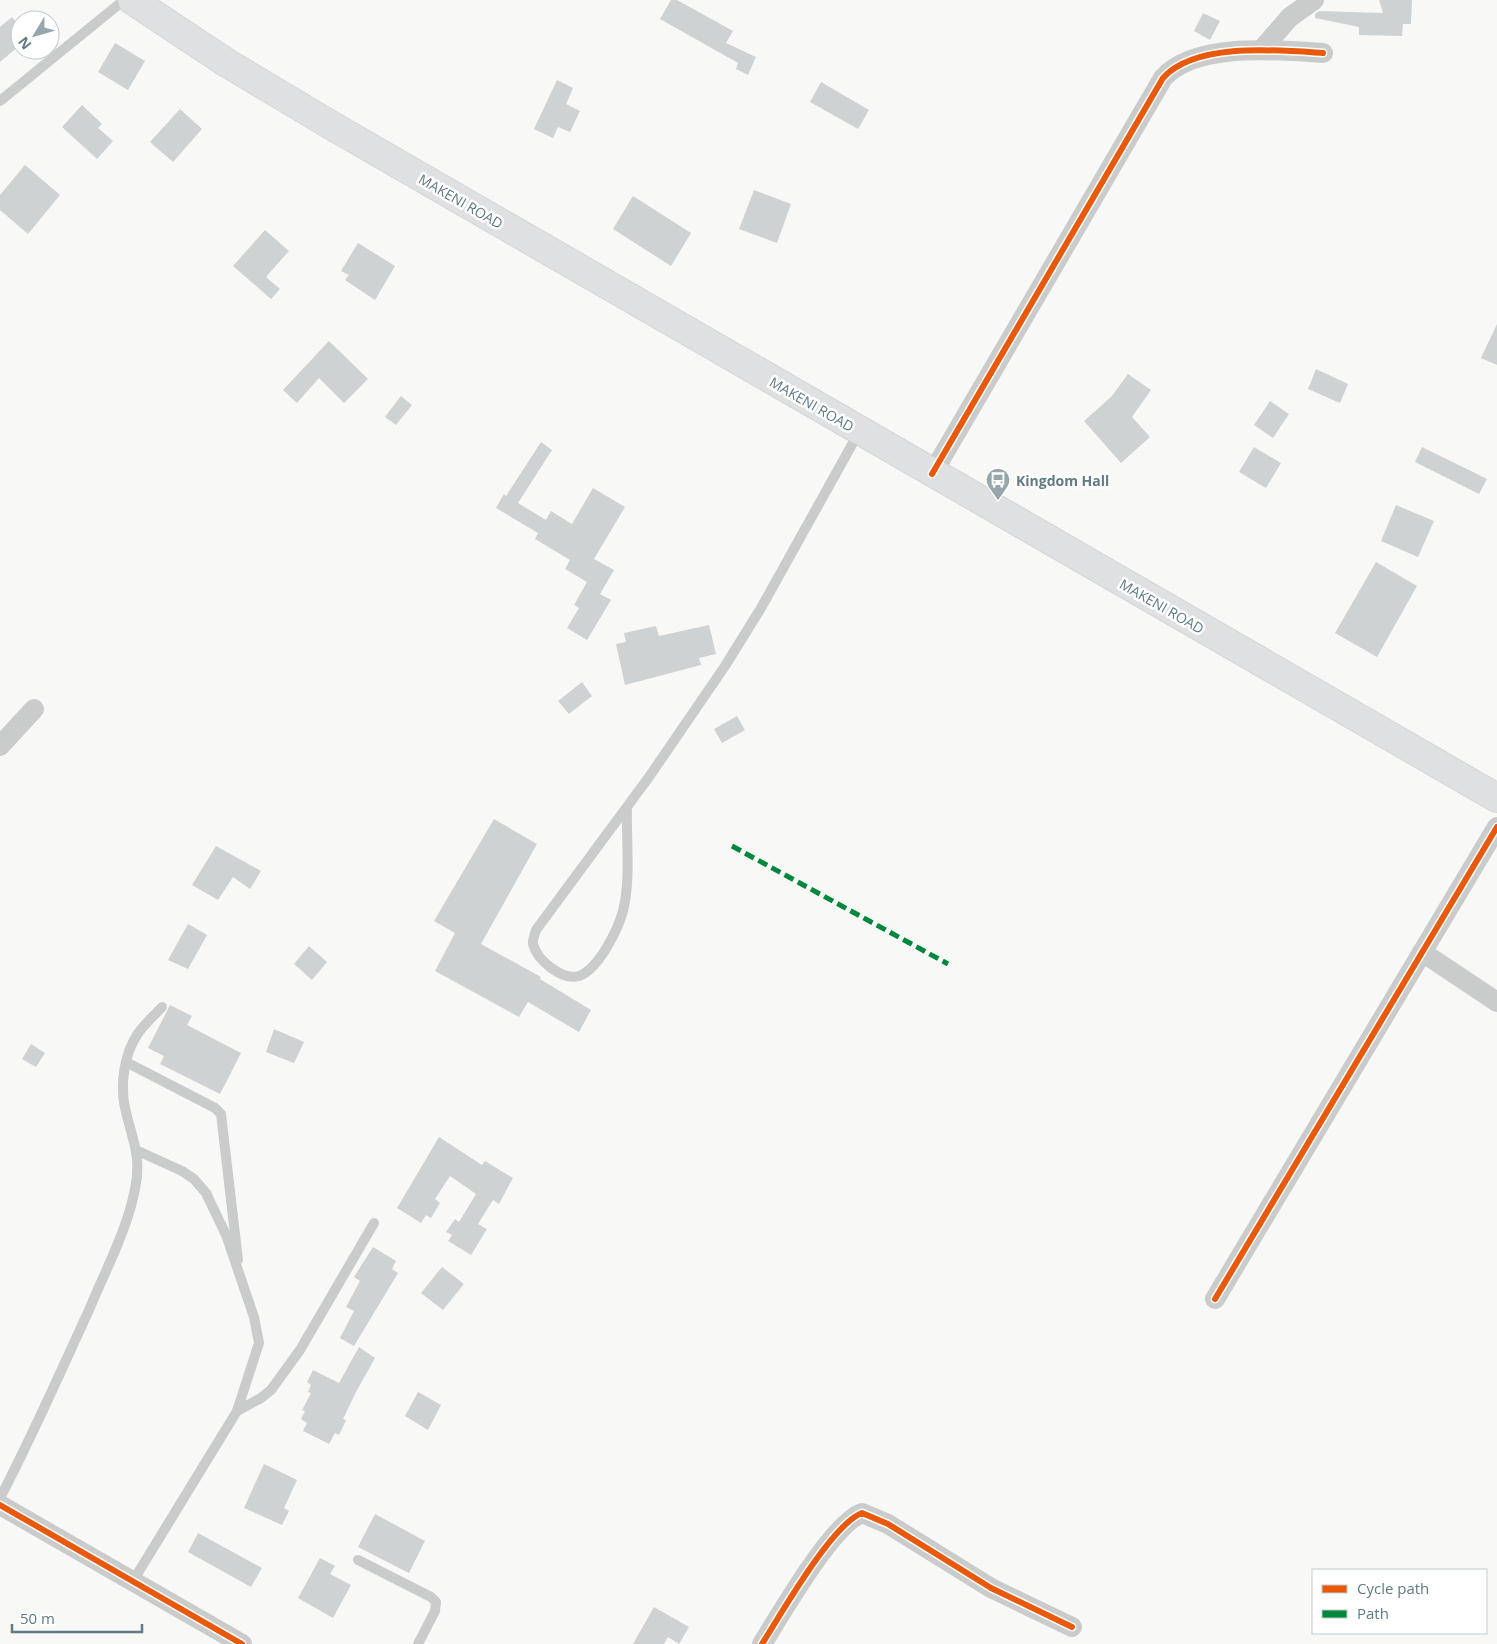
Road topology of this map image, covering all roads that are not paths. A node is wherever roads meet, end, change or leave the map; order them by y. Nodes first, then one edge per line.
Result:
1 (124, 0) edge
2 (132, 0) edge
3 (1314, 0) edge
4 (1263, 48) junction
5 (1323, 53) dead end
6 (0, 101) edge
7 (859, 432) junction
8 (932, 474) junction
9 (34, 709) dead end
10 (0, 746) edge
11 (1497, 798) edge
12 (627, 808) junction
13 (1497, 826) edge
14 (1422, 952) junction
15 (1497, 1002) edge
16 (162, 1007) dead end
17 (126, 1062) junction
18 (138, 1152) junction
19 (374, 1223) dead end
20 (240, 1278) junction
21 (1215, 1299) dead end
22 (237, 1411) junction
23 (0, 1498) edge
24 (0, 1505) edge
25 (358, 1560) dead end
26 (133, 1581) junction
27 (1072, 1626) dead end
28 (242, 1644) edge
29 (418, 1644) edge
30 (762, 1644) edge

1 - 6 lane
2 - 7 main road, MAKENI ROAD
3 - 4 street
4 - 5 street
4 - 8 street
7 - 8 main road, MAKENI ROAD
7 - 12 lane
8 - 11 main road, MAKENI ROAD
9 - 10 street
12 - 12 lane
13 - 14 street
14 - 15 street
14 - 21 street
16 - 17 lane
17 - 18 lane
17 - 20 lane
18 - 20 lane
18 - 23 lane
19 - 22 lane
20 - 22 lane
22 - 26 lane
24 - 26 street
25 - 29 lane
26 - 28 street
27 - 30 street

